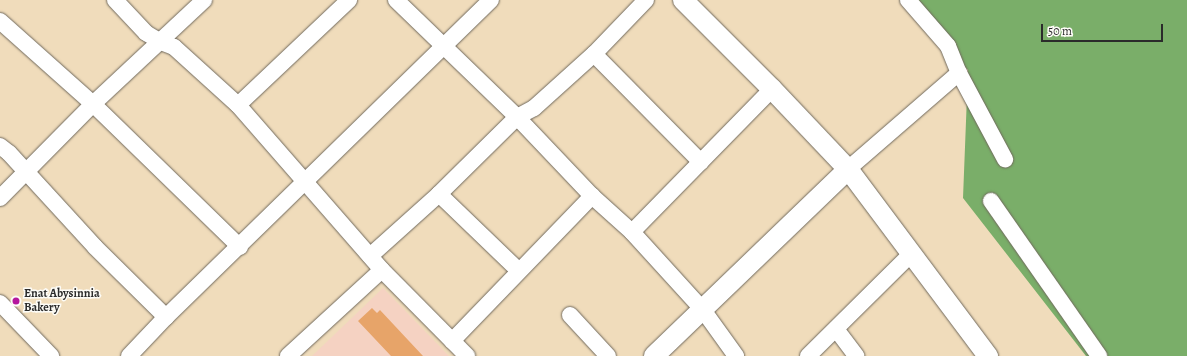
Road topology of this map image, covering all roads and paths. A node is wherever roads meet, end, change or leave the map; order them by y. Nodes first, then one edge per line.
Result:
1 (115, 0) edge
2 (204, 0) edge
3 (349, 0) edge
4 (396, 0) edge
5 (491, 0) edge
6 (646, 0) edge
7 (683, 0) edge
8 (908, 0) edge
9 (0, 21) edge
10 (161, 42) junction
11 (444, 45) junction
12 (594, 54) junction
13 (959, 73) junction
14 (772, 89) junction
15 (93, 104) junction
16 (238, 105) junction
17 (517, 117) junction
18 (0, 146) edge
19 (1005, 159) dead end
20 (701, 162) junction
21 (848, 169) junction
22 (26, 173) junction
23 (305, 182) junction
24 (440, 194) junction
25 (592, 196) junction
26 (0, 198) edge
27 (992, 201) dead end
28 (632, 232) junction
29 (240, 247) junction
30 (912, 253) junction
31 (370, 256) junction
32 (382, 270) junction
33 (518, 270) junction
34 (0, 303) edge
35 (703, 310) junction
36 (570, 315) dead end
37 (166, 317) junction
38 (836, 329) junction
39 (452, 341) junction
40 (51, 356) edge
41 (129, 356) edge
42 (288, 356) edge
43 (467, 356) edge
44 (608, 356) edge
45 (654, 356) edge
46 (736, 356) edge
47 (808, 356) edge
48 (856, 356) edge
49 (988, 356) edge
50 (1099, 356) edge

1 - 10 street
2 - 10 street
3 - 16 street
4 - 11 street
5 - 11 street
6 - 12 street
7 - 14 main road
8 - 13 street
9 - 15 street
10 - 15 street
10 - 16 street
11 - 17 street
11 - 23 street
12 - 17 street
12 - 20 street
13 - 19 street
13 - 21 street
14 - 20 street
14 - 21 main road
15 - 22 street
15 - 29 street
16 - 23 street
17 - 24 street
17 - 25 street
18 - 22 street
20 - 28 street
21 - 30 main road
21 - 35 main road
22 - 26 street
22 - 37 street
23 - 29 street
23 - 31 street
24 - 31 street
24 - 33 street
25 - 28 street
25 - 33 street
27 - 50 street
28 - 35 street
29 - 37 street
30 - 38 street
30 - 49 main road
31 - 32 street
32 - 39 street
32 - 42 street
33 - 39 street
34 - 40 street
35 - 45 main road
35 - 46 street
36 - 44 street
37 - 41 street
38 - 47 street
38 - 48 street
39 - 43 street

